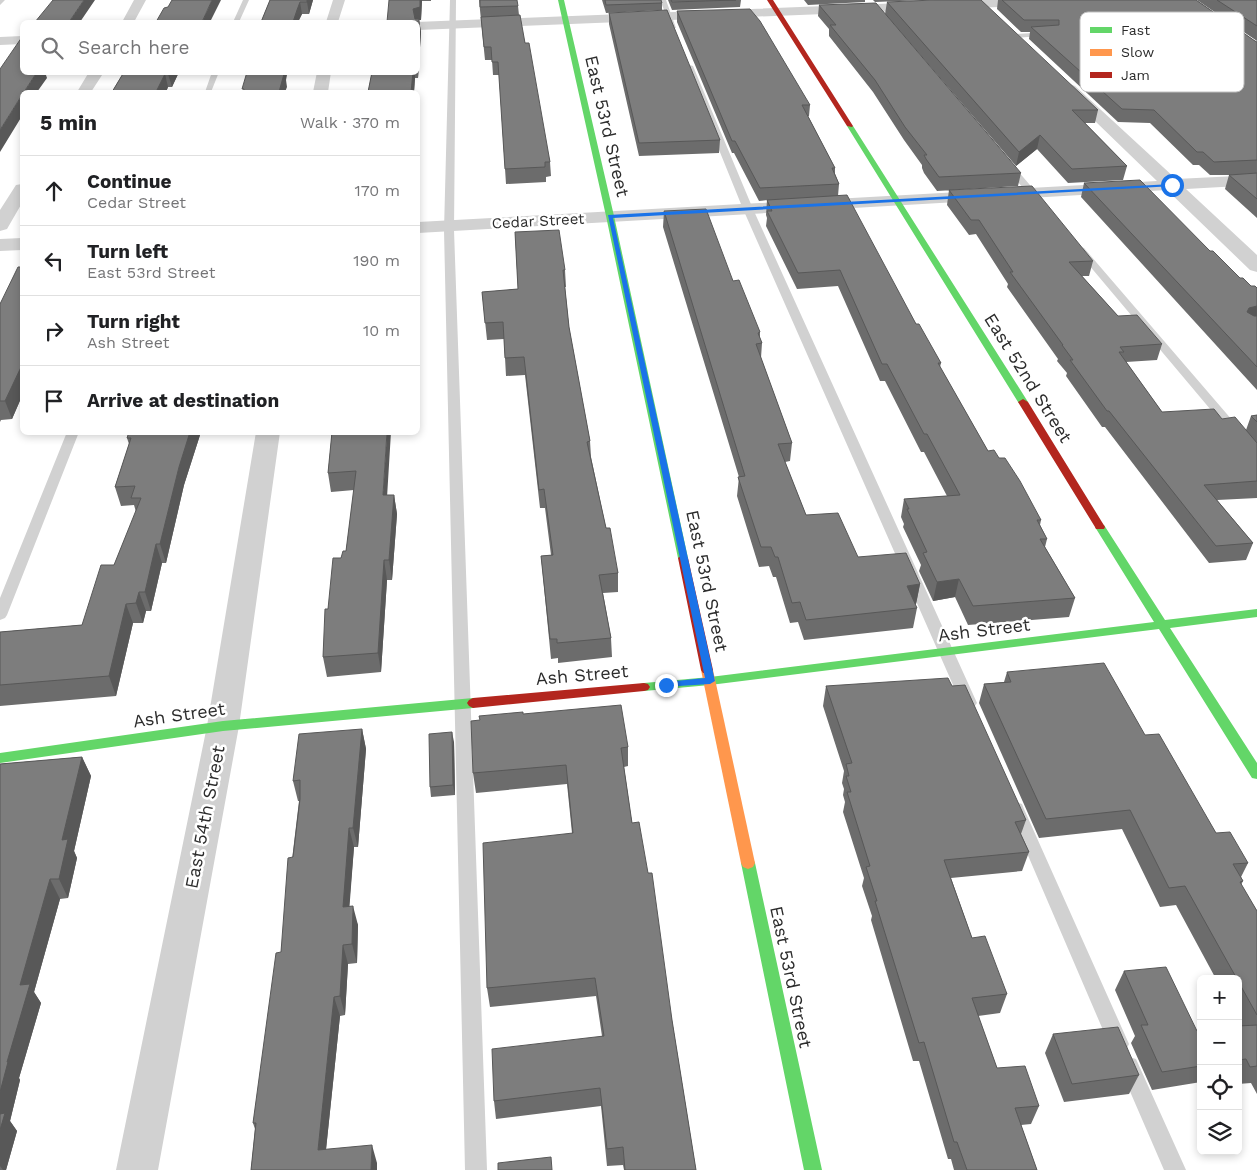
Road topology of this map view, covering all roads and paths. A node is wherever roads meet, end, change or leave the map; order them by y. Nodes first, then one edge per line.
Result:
1 (140, 0) edge
2 (246, 0) edge
3 (339, 0) edge
4 (453, 0) edge
5 (561, 0) edge
6 (663, 0) edge
7 (770, 0) edge
8 (1077, 0) edge
9 (979, 2) edge
10 (875, 8) edge
11 (778, 12) junction
12 (669, 15) junction
13 (565, 19) junction
14 (129, 20) edge
15 (237, 20) edge
16 (333, 20) edge
17 (454, 24) junction
18 (420, 26) edge
19 (1054, 34) edge
20 (1014, 36) junction
21 (678, 37) edge
22 (20, 40) edge
23 (0, 41) edge
24 (1029, 49) edge
25 (685, 55) edge
26 (95, 75) edge
27 (215, 75) edge
28 (324, 75) edge
29 (1058, 76) edge
30 (85, 90) edge
31 (209, 90) edge
32 (321, 90) edge
33 (1001, 156) edge
34 (1257, 180) edge
35 (1172, 185) junction
36 (20, 192) edge
37 (1032, 193) junction
38 (899, 201) junction
39 (1045, 208) edge
40 (748, 209) junction
41 (610, 216) junction
42 (0, 225) edge
43 (449, 226) junction
44 (420, 228) edge
45 (20, 244) edge
46 (0, 245) edge
47 (1077, 246) edge
48 (1257, 266) edge
49 (72, 435) edge
50 (268, 435) edge
51 (1257, 457) edge
52 (1257, 613) edge
53 (0, 615) edge
54 (1161, 626) junction
55 (947, 652) junction
56 (710, 681) junction
57 (464, 704) junction
58 (975, 716) edge
59 (223, 726) junction
60 (0, 758) edge
61 (1257, 774) edge
62 (1011, 797) edge
63 (138, 1170) edge
64 (476, 1170) edge
65 (813, 1170) edge
66 (1175, 1170) edge

1 - 14 street
2 - 15 lane
3 - 16 street
4 - 17 lane
5 - 13 street, East 53rd Street
6 - 12 lane
7 - 11 street, East 52nd Street
8 - 9 street
9 - 10 street
9 - 20 street
10 - 11 street
11 - 12 street
11 - 38 street, East 52nd Street
12 - 13 street
12 - 21 lane
13 - 17 street
13 - 41 street, East 53rd Street
17 - 18 street
17 - 43 lane
19 - 20 lane
20 - 24 street
22 - 23 street
25 - 40 lane
26 - 30 street
27 - 31 lane
28 - 32 street
29 - 35 street
33 - 37 lane
34 - 35 street, Cedar Street
35 - 37 street, Cedar Street
35 - 48 street
36 - 42 street
37 - 38 street, Cedar Street
37 - 39 lane
38 - 40 street, Cedar Street
38 - 54 street, East 52nd Street
40 - 41 street, Cedar Street
40 - 55 lane
41 - 43 street, Cedar Street
41 - 56 street, East 53rd Street
43 - 44 street, Cedar Street
43 - 57 lane
45 - 46 street
47 - 51 lane
49 - 53 lane
50 - 59 street, East 54th Street
52 - 54 street, Ash Street
54 - 55 street, Ash Street
54 - 61 street, East 52nd Street
55 - 56 street, Ash Street
55 - 58 lane
56 - 57 street, Ash Street
56 - 65 street, East 53rd Street
57 - 59 street, Ash Street
57 - 64 lane
59 - 60 street, Ash Street
59 - 63 street, East 54th Street
62 - 66 lane

